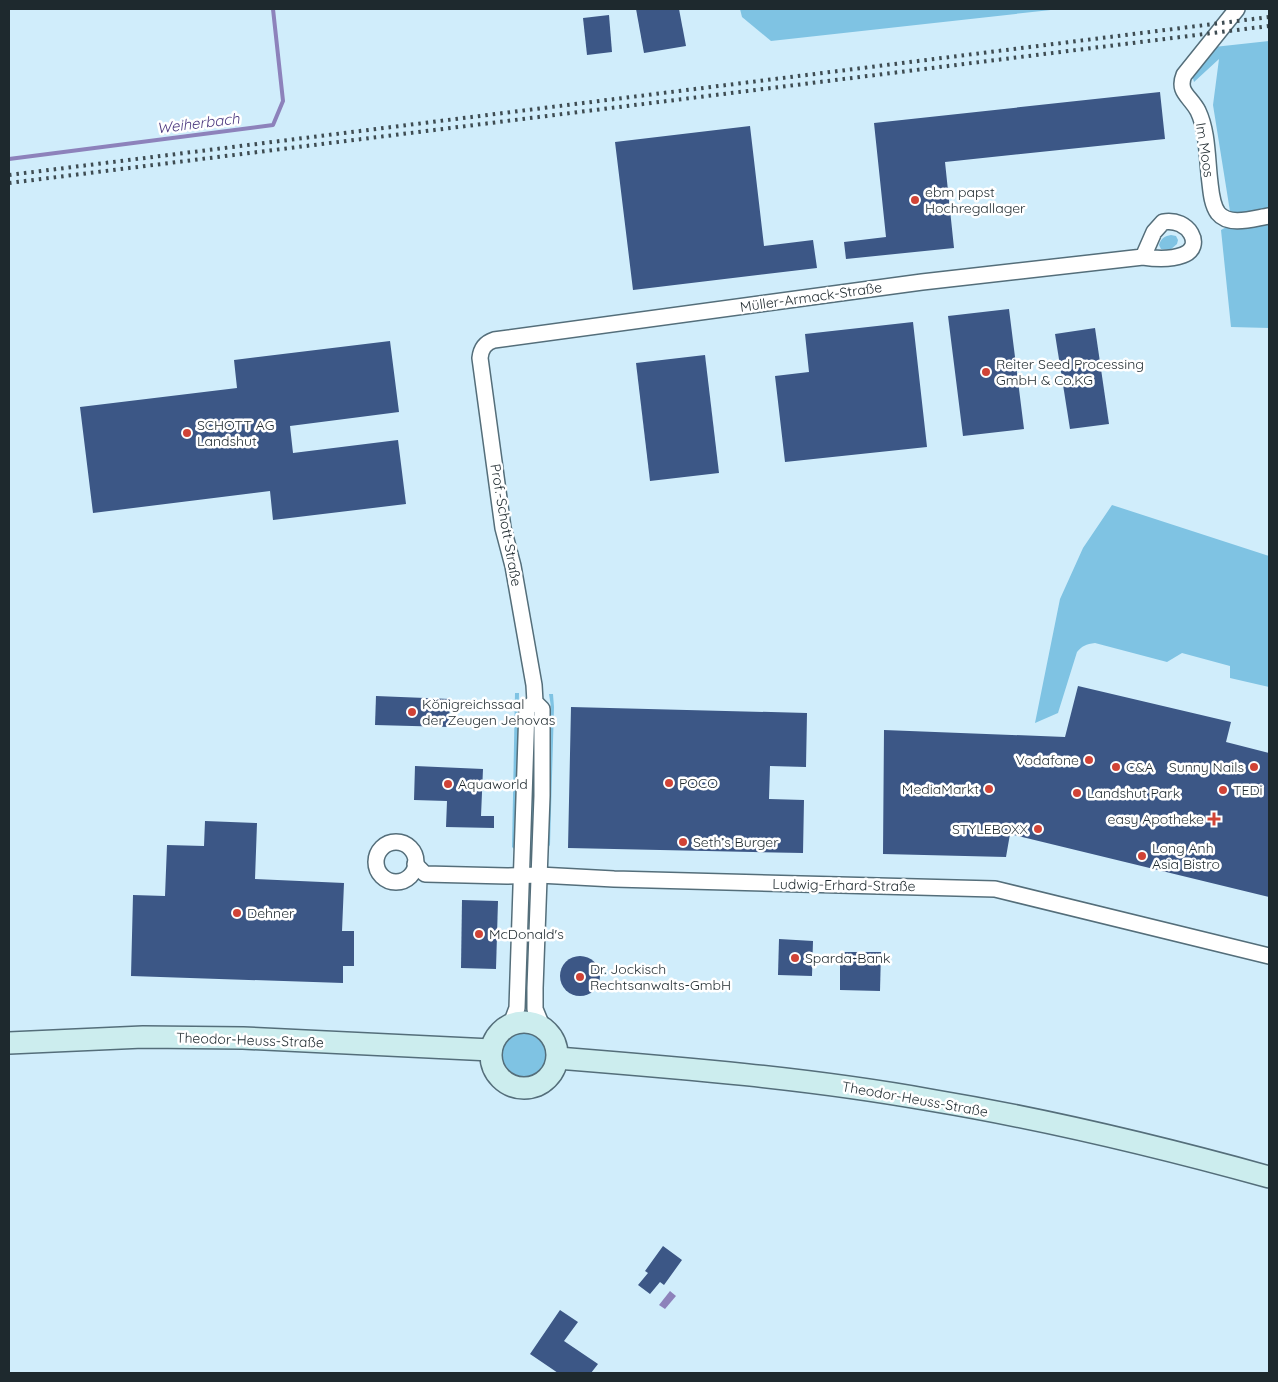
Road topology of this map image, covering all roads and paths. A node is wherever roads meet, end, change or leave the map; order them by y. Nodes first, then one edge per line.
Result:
1 (1237, 9) edge
2 (1269, 216) edge
3 (1143, 257) dead end
4 (482, 348) joint
5 (535, 702) junction
6 (415, 864) dead end
7 (539, 875) junction
8 (521, 877) junction
9 (1269, 956) edge
10 (511, 1024) junction
11 (542, 1026) junction
12 (9, 1042) edge
13 (491, 1050) junction
14 (558, 1058) junction
15 (1269, 1176) edge

1 - 2 street, Im Moos
3 - 4 street, Müller-Armack-Straße
4 - 5 street, Prof.-Schott-Straße
5 - 7 street, Prof.-Schott-Straße
5 - 8 street, Prof.-Schott-Straße
6 - 8 street, Ludwig-Erhard-Straße
7 - 8 street, Ludwig-Erhard-Straße
7 - 9 street, Ludwig-Erhard-Straße
7 - 11 street, Prof.-Schott-Straße
8 - 10 street, Prof.-Schott-Straße
10 - 11 main road
10 - 13 main road
11 - 14 main road
12 - 13 main road, Theodor-Heuss-Straße
13 - 14 main road
14 - 15 main road, Theodor-Heuss-Straße

